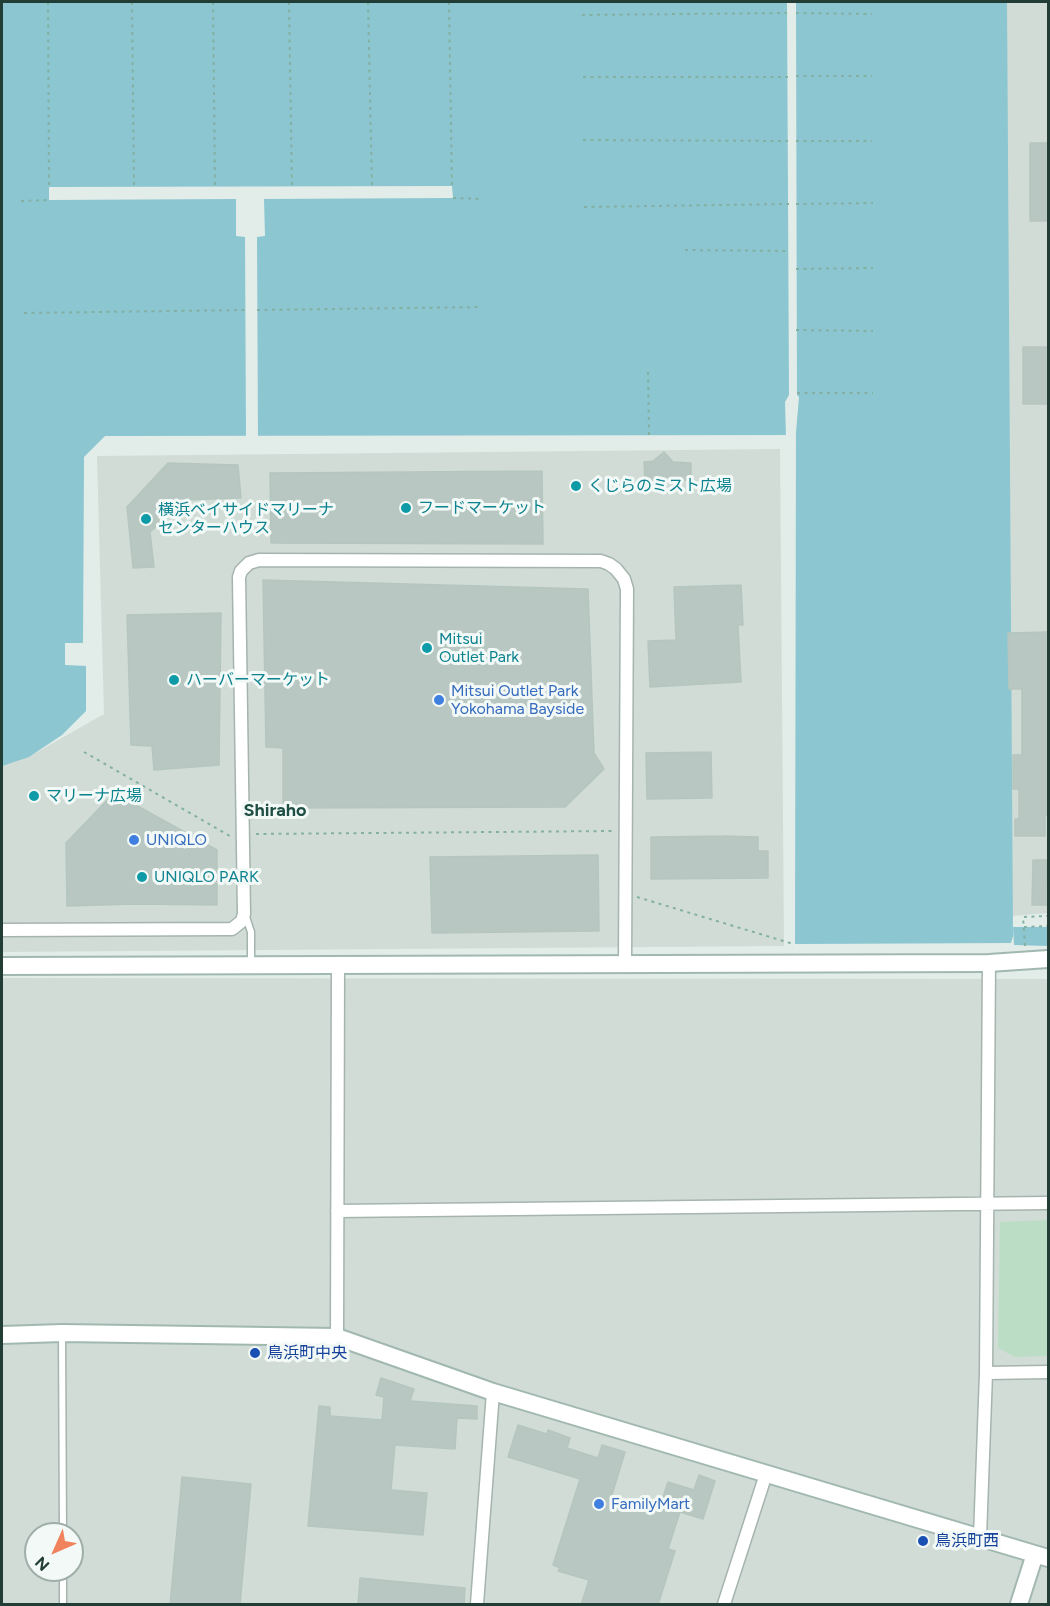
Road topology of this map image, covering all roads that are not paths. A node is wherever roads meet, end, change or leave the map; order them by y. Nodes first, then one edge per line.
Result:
1 (244, 914) junction
2 (2, 930) edge
3 (1048, 959) edge
4 (625, 963) junction
5 (989, 963) junction
6 (338, 964) junction
7 (250, 965) junction
8 (2, 966) edge
9 (1048, 1203) edge
10 (988, 1204) junction
11 (337, 1211) junction
12 (62, 1333) junction
13 (2, 1335) edge
14 (337, 1337) junction
15 (1048, 1372) edge
16 (986, 1373) junction
17 (494, 1392) junction
18 (766, 1474) junction
19 (63, 1522) edge
20 (980, 1537) junction
21 (1042, 1556) edge
22 (63, 1582) edge
23 (63, 1605) edge
24 (477, 1605) edge
25 (724, 1605) edge
26 (1019, 1605) edge

1 - 2 street
1 - 4 street
1 - 7 lane
3 - 5 street
4 - 5 street
4 - 6 street
5 - 10 street
6 - 7 street
6 - 11 street
7 - 8 street
9 - 10 street
10 - 11 street
10 - 16 street
11 - 14 street
12 - 13 street
12 - 14 street
12 - 19 lane
14 - 17 street
15 - 16 street
16 - 20 street
17 - 18 street
17 - 24 street
18 - 20 street
18 - 25 street
20 - 21 street
21 - 26 street
22 - 23 lane

